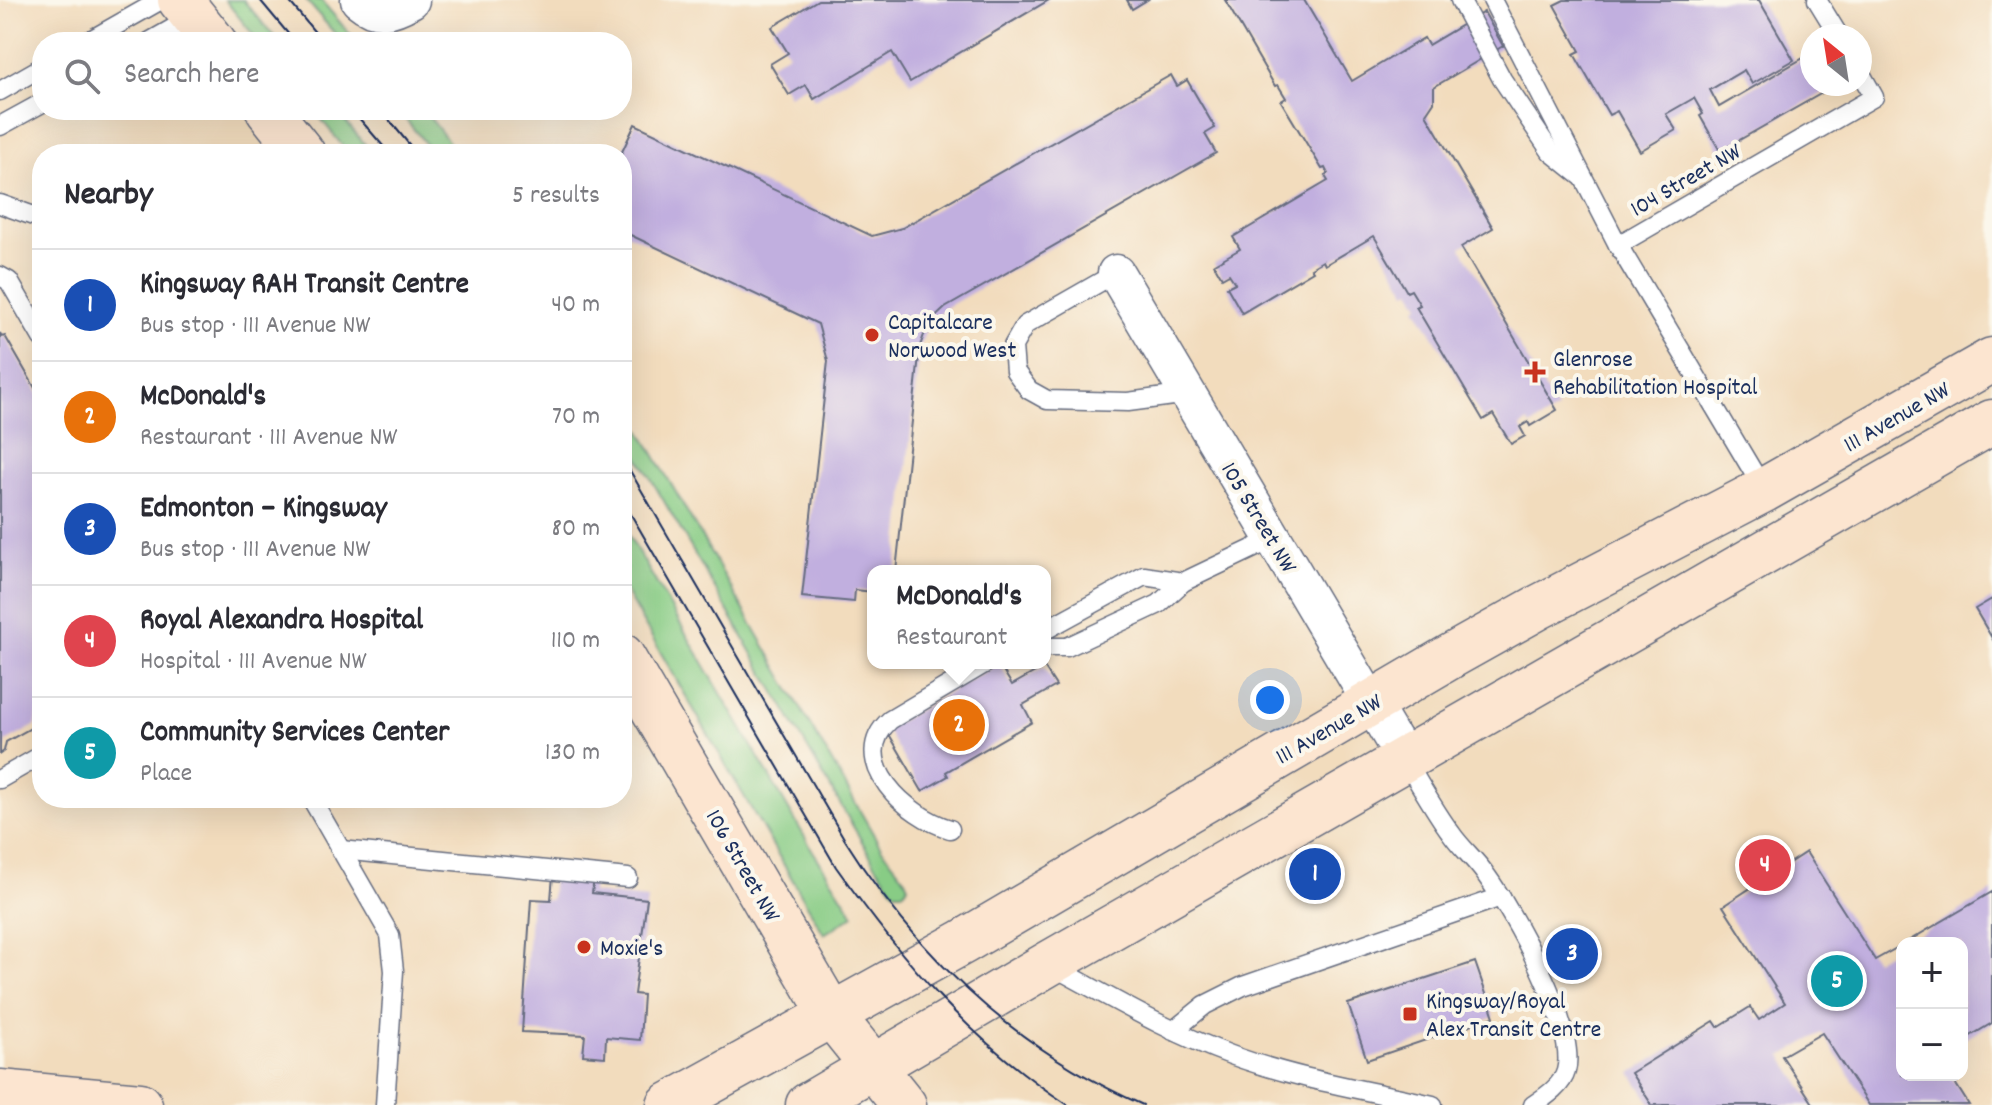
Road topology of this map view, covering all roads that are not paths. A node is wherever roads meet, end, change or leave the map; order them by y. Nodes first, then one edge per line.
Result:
1 (1460, 0) edge
2 (1492, 0) edge
3 (1817, 0) edge
4 (187, 15) edge
5 (1832, 24) edge
6 (124, 32) edge
7 (163, 32) edge
8 (32, 73) edge
9 (0, 91) edge
10 (1872, 93) edge
11 (32, 108) edge
12 (276, 120) edge
13 (0, 126) edge
14 (295, 144) edge
15 (1587, 180) junction
16 (0, 204) edge
17 (32, 215) edge
18 (1618, 245) junction
19 (1116, 273) joint
20 (0, 276) edge
21 (32, 321) edge
22 (1992, 360) edge
23 (1188, 394) junction
24 (1992, 422) edge
25 (1764, 490) junction
26 (1273, 539) junction
27 (1183, 582) junction
28 (1051, 627) edge
29 (1051, 647) edge
30 (976, 669) edge
31 (632, 673) edge
32 (1371, 704) junction
33 (1405, 760) junction
34 (32, 761) edge
35 (0, 779) edge
36 (317, 808) edge
37 (950, 829) dead end
38 (341, 850) junction
39 (628, 878) dead end
40 (1501, 897) junction
41 (1048, 964) junction
42 (831, 1014) junction
43 (1173, 1031) junction
44 (873, 1068) junction
45 (0, 1092) edge
46 (140, 1105) edge
47 (385, 1105) edge
48 (669, 1105) edge
49 (808, 1105) edge
50 (904, 1105) edge
51 (1433, 1105) edge
52 (1533, 1105) edge

1 - 15 lane
2 - 15 lane
3 - 5 lane
4 - 6 lane
4 - 7 lane
8 - 9 lane
10 - 18 lane, 104 Street NW
11 - 13 lane
12 - 14 main road
15 - 18 lane
16 - 17 lane
18 - 25 lane, 104 Street NW
19 - 23 street, 105 Street NW
19 - 23 lane
20 - 21 lane
22 - 25 main road, 111 Avenue NW
23 - 26 street, 105 Street NW
24 - 33 main road
25 - 32 main road, 111 Avenue NW
26 - 27 lane
26 - 32 street, 105 Street NW
27 - 28 lane
27 - 29 lane
30 - 37 lane
31 - 42 main road, 106 Street NW
32 - 33 street, 105 Street NW
32 - 42 main road, 111 Avenue NW
33 - 40 lane
33 - 41 main road
34 - 35 lane
36 - 38 lane
38 - 39 lane
38 - 47 lane
40 - 43 lane
40 - 52 lane
41 - 43 lane
41 - 44 main road
42 - 44 main road, 106 Street NW
42 - 48 main road, 111 Avenue NW
43 - 51 lane
44 - 49 main road
44 - 50 main road, 106 Street NW
45 - 46 main road

